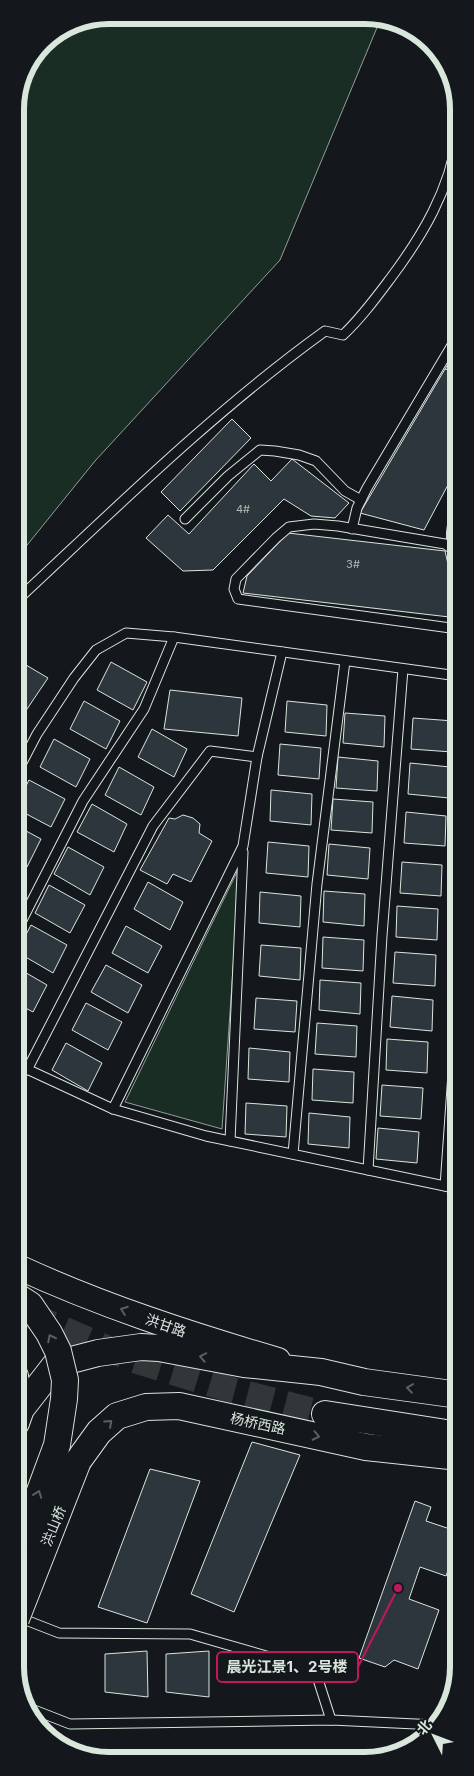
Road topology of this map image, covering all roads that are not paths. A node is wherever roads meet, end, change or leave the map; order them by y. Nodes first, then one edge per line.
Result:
1 (450, 167) edge
2 (450, 348) edge
3 (361, 500) junction
4 (185, 519) dead end
5 (352, 529) junction
6 (450, 548) edge
7 (24, 594) edge
8 (450, 629) edge
9 (174, 637) junction
10 (282, 652) junction
11 (345, 661) junction
12 (403, 669) junction
13 (450, 675) edge
14 (257, 757) junction
15 (24, 760) edge
16 (243, 846) junction
17 (24, 916) edge
18 (24, 1068) edge
19 (27, 1070) junction
20 (113, 1109) junction
21 (450, 1110) edge
22 (230, 1141) junction
23 (293, 1154) junction
24 (368, 1170) junction
25 (445, 1186) junction
26 (450, 1187) edge
27 (24, 1270) edge
28 (24, 1279) edge
29 (24, 1301) edge
30 (24, 1303) edge
31 (321, 1372) junction
32 (450, 1394) edge
33 (24, 1408) edge
34 (325, 1414) tunnel mouth
35 (450, 1434) edge
36 (450, 1456) edge
37 (78, 1461) joint
38 (24, 1534) edge
39 (24, 1598) edge
40 (24, 1621) edge
41 (36, 1711) edge
42 (331, 1720) junction
43 (409, 1724) edge

1 - 7 lane
2 - 3 lane
3 - 4 lane
3 - 5 lane
5 - 6 lane
5 - 8 lane
9 - 10 lane
9 - 15 lane
9 - 17 lane
10 - 11 lane
10 - 14 lane
11 - 12 lane
11 - 23 lane
12 - 13 lane
12 - 24 lane
14 - 16 lane
14 - 19 lane
16 - 20 lane
16 - 22 lane
18 - 19 lane
19 - 20 lane
20 - 22 lane
21 - 25 lane
22 - 23 lane
23 - 24 lane
24 - 25 lane
25 - 26 lane
31 -> 27 main road, 洪甘路
28 - 30 main road
38 -> 29 main road, bridge
32 -> 31 main road
31 -> 33 main road
34 - 35 main road
37 -> 36 main road, 杨桥西路
37 - 39 main road, 洪山桥, bridge
40 - 42 lane
41 - 42 lane
42 - 43 lane

